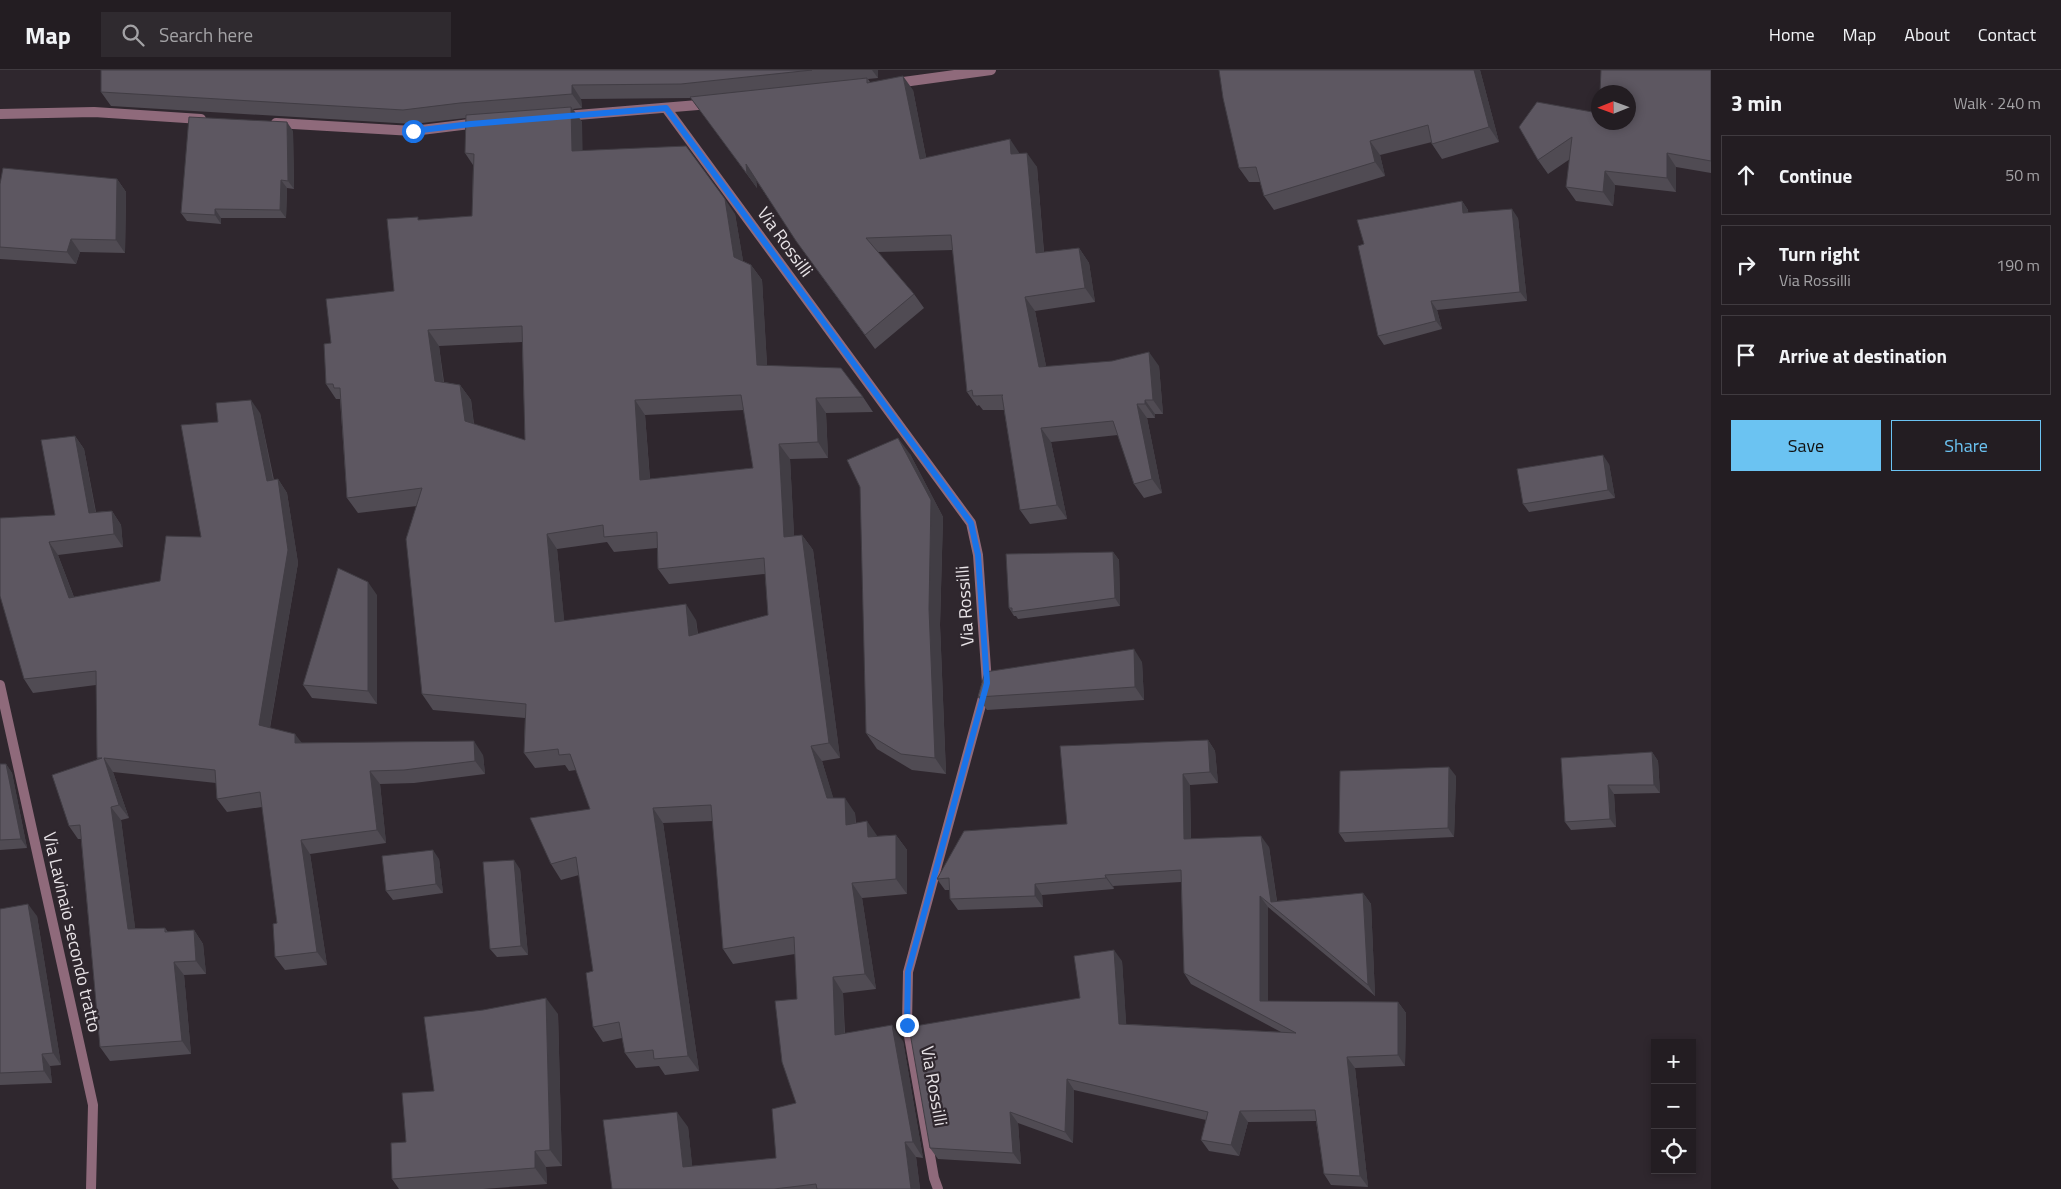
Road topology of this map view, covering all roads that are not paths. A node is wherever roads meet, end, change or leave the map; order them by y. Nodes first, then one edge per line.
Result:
1 (991, 70) edge
2 (884, 85) edge
3 (716, 103) edge
4 (666, 108) junction
5 (0, 114) edge
6 (559, 117) edge
7 (213, 119) edge
8 (263, 122) edge
9 (490, 122) edge
10 (0, 685) edge
11 (91, 1189) edge
12 (938, 1189) edge

1 - 2 street
3 - 4 street
4 - 6 street
4 - 12 street, Via Rossilli
5 - 7 street
8 - 9 street
10 - 11 street, Via Lavinaio secondo tratto

